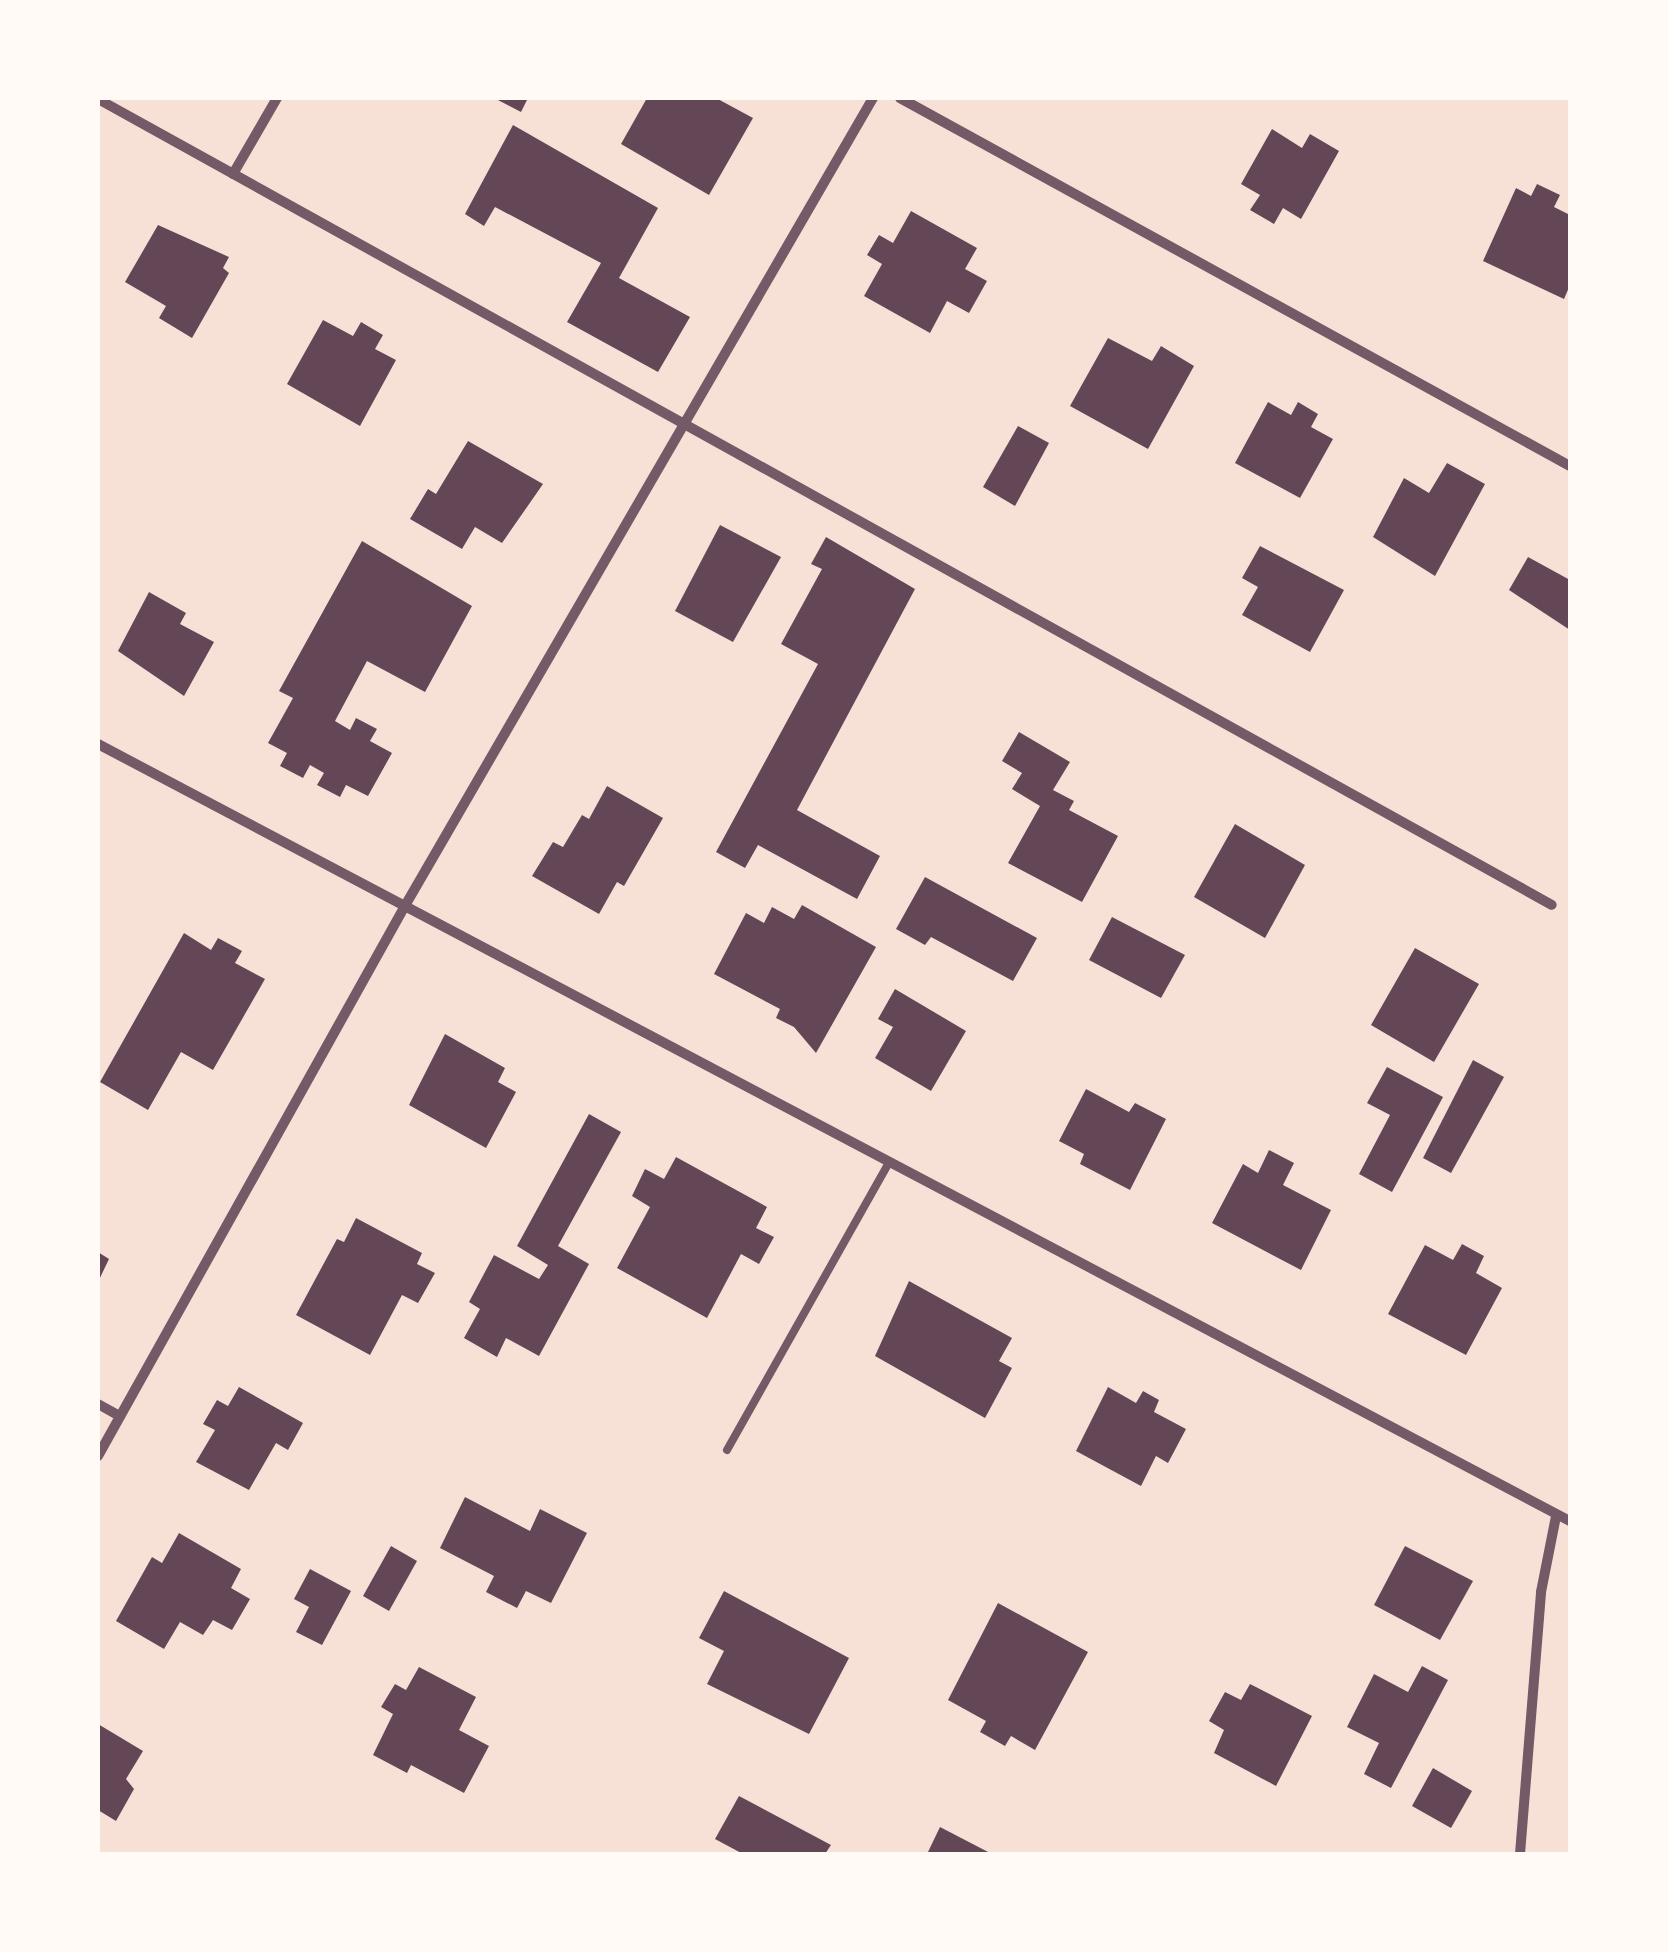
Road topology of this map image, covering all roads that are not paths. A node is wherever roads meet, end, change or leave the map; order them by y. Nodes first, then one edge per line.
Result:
1 (277, 98) edge
2 (873, 98) edge
3 (900, 98) edge
4 (98, 99) edge
5 (233, 174) junction
6 (684, 425) junction
7 (1570, 466) edge
8 (98, 744) edge
9 (406, 904) junction
10 (1552, 906) dead end
11 (890, 1163) junction
12 (98, 1404) edge
13 (120, 1416) junction
14 (727, 1450) dead end
15 (98, 1456) edge
16 (1556, 1516) junction
17 (1570, 1521) edge
18 (1520, 1854) edge

1 - 5 street
2 - 6 street
3 - 7 street
4 - 5 street
5 - 6 street
6 - 9 street
6 - 10 street
8 - 9 street
9 - 11 street
9 - 13 street
11 - 14 lane
11 - 16 street
12 - 13 street
13 - 15 street
16 - 17 street
16 - 18 street

